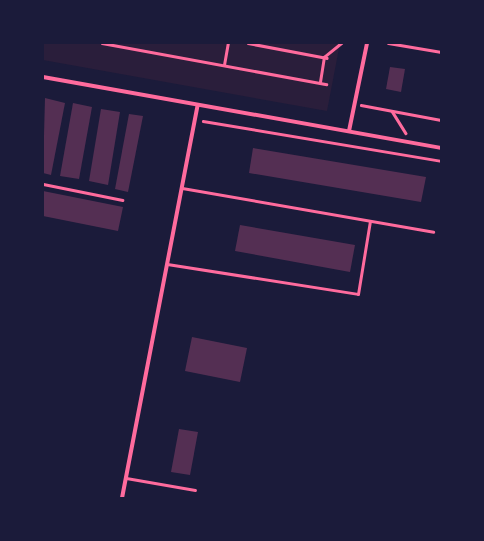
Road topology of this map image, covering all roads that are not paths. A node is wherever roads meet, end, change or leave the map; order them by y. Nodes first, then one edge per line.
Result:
1 (366, 43) edge
2 (388, 43) edge
3 (410, 45) edge
4 (441, 52) edge
5 (43, 77) edge
6 (198, 104) junction
7 (349, 131) junction
8 (441, 148) edge
9 (43, 184) edge
10 (182, 188) junction
11 (122, 200) dead end
12 (370, 221) junction
13 (433, 232) dead end
14 (167, 264) junction
15 (126, 478) junction
16 (195, 490) dead end
17 (122, 498) edge

1 - 7 street
2 - 3 lane
3 - 4 lane
5 - 6 street
6 - 7 street
6 - 10 street
7 - 8 street
9 - 11 lane
10 - 12 lane
10 - 14 street
12 - 13 lane
12 - 14 lane
14 - 15 street
15 - 16 lane
15 - 17 street

